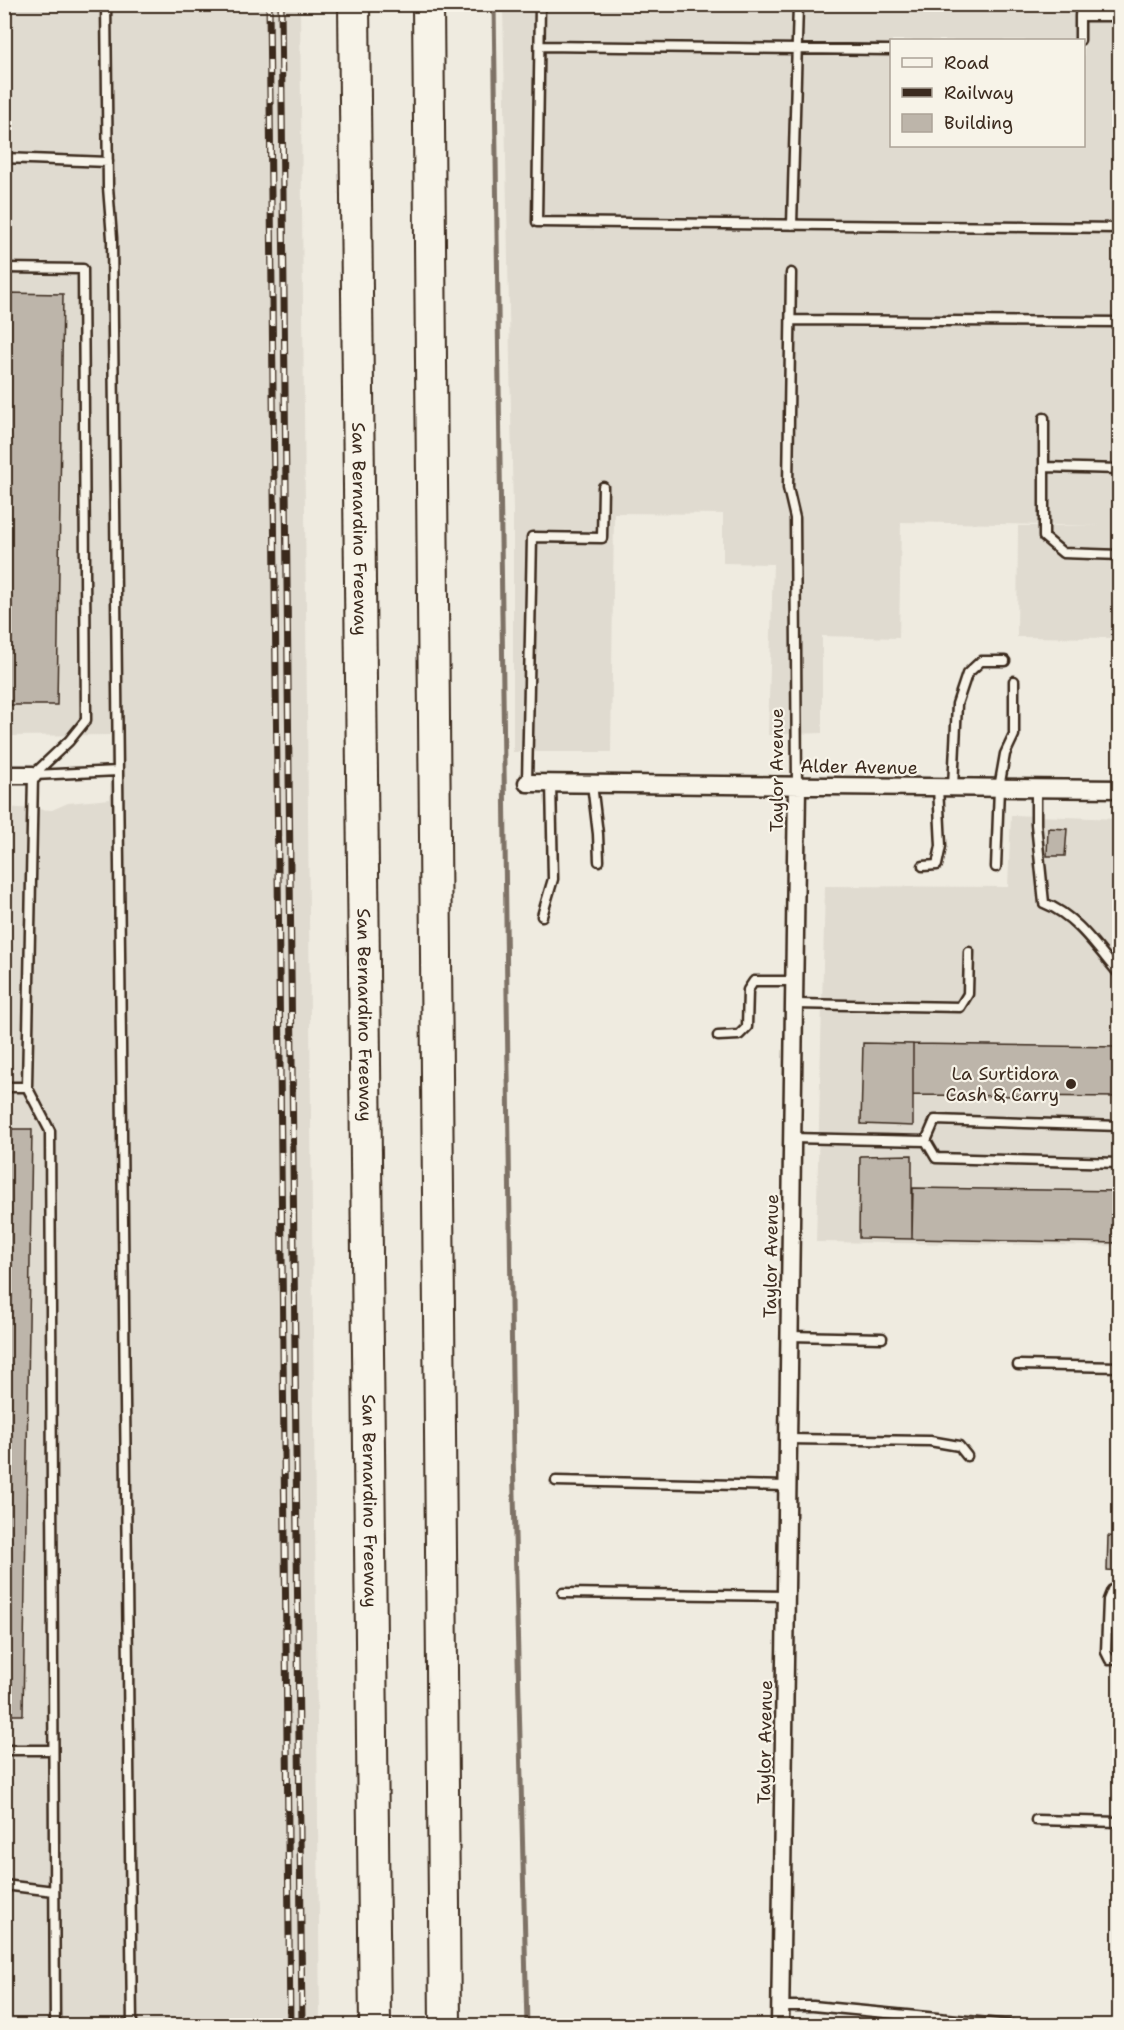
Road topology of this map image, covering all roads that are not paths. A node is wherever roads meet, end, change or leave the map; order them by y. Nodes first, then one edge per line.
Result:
1 (106, 4) edge
2 (354, 4) edge
3 (428, 4) edge
4 (540, 4) edge
5 (798, 4) edge
6 (1081, 4) edge
7 (1080, 16) junction
8 (1119, 16) edge
9 (1080, 39) edge
10 (540, 46) junction
11 (797, 49) junction
12 (890, 50) edge
13 (4, 158) edge
14 (108, 162) junction
15 (792, 225) junction
16 (1119, 228) edge
17 (4, 267) edge
18 (791, 273) dead end
19 (791, 320) junction
20 (1119, 322) edge
21 (1044, 418) dead end
22 (1044, 467) junction
23 (1119, 469) edge
24 (603, 486) dead end
25 (1119, 555) edge
26 (1005, 661) dead end
27 (1014, 681) dead end
28 (118, 771) junction
29 (4, 775) edge
30 (33, 775) junction
31 (527, 783) joint
32 (551, 783) junction
33 (592, 784) junction
34 (797, 786) junction
35 (946, 787) junction
36 (999, 788) junction
37 (1036, 788) junction
38 (1119, 789) edge
39 (598, 861) dead end
40 (923, 867) dead end
41 (996, 867) dead end
42 (542, 916) dead end
43 (969, 952) dead end
44 (1119, 975) edge
45 (795, 981) junction
46 (794, 1004) junction
47 (718, 1036) dead end
48 (4, 1087) edge
49 (27, 1087) junction
50 (1119, 1126) edge
51 (792, 1138) junction
52 (926, 1141) junction
53 (1119, 1163) edge
54 (789, 1336) junction
55 (882, 1338) dead end
56 (1018, 1365) dead end
57 (1119, 1367) edge
58 (788, 1439) junction
59 (967, 1456) dead end
60 (556, 1481) dead end
61 (788, 1486) junction
62 (1119, 1587) edge
63 (563, 1593) dead end
64 (786, 1596) junction
65 (1119, 1659) edge
66 (4, 1750) edge
67 (53, 1750) junction
68 (1036, 1820) dead end
69 (1119, 1822) edge
70 (4, 1885) edge
71 (54, 1891) junction
72 (781, 2006) junction
73 (55, 2025) edge
74 (132, 2025) edge
75 (375, 2025) edge
76 (446, 2025) edge
77 (780, 2025) edge
78 (1020, 2025) edge

1 - 14 lane
2 - 75 highway, San Bernardino Freeway
3 - 76 highway
4 - 10 lane
5 - 11 lane
6 - 7 lane
7 - 8 lane
7 - 9 lane
10 - 11 lane
10 - 15 lane
11 - 12 lane
11 - 15 lane
13 - 14 lane
14 - 28 lane
15 - 16 lane
17 - 30 lane
18 - 19 lane, Taylor Avenue
19 - 20 lane
19 - 34 lane, Taylor Avenue
21 - 22 lane
22 - 23 lane
22 - 25 lane
24 - 31 lane
26 - 35 lane
27 - 36 lane
28 - 30 lane
28 - 74 lane
29 - 30 street
30 - 49 lane
31 - 32 street, Alder Avenue
32 - 33 street, Alder Avenue
32 - 42 lane
33 - 34 street, Alder Avenue
33 - 39 lane
34 - 35 street, Alder Avenue
34 - 45 street, Taylor Avenue
35 - 36 street, Alder Avenue
35 - 40 lane
36 - 37 street, Alder Avenue
36 - 41 lane
37 - 38 street, Alder Avenue
37 - 44 lane
43 - 46 lane
45 - 46 street, Taylor Avenue
45 - 47 lane
46 - 51 street, Taylor Avenue
48 - 49 lane
49 - 67 lane
50 - 52 lane
51 - 52 lane
51 - 54 street, Taylor Avenue
52 - 53 lane
54 - 55 lane
54 - 58 street, Taylor Avenue
56 - 57 lane
58 - 59 lane
58 - 61 street, Taylor Avenue
60 - 61 lane
61 - 64 street, Taylor Avenue
62 - 65 lane
63 - 64 lane
64 - 72 street, Taylor Avenue
66 - 67 lane
67 - 71 lane
68 - 69 lane
70 - 71 lane
71 - 73 lane
72 - 77 street, Taylor Avenue
72 - 78 lane

